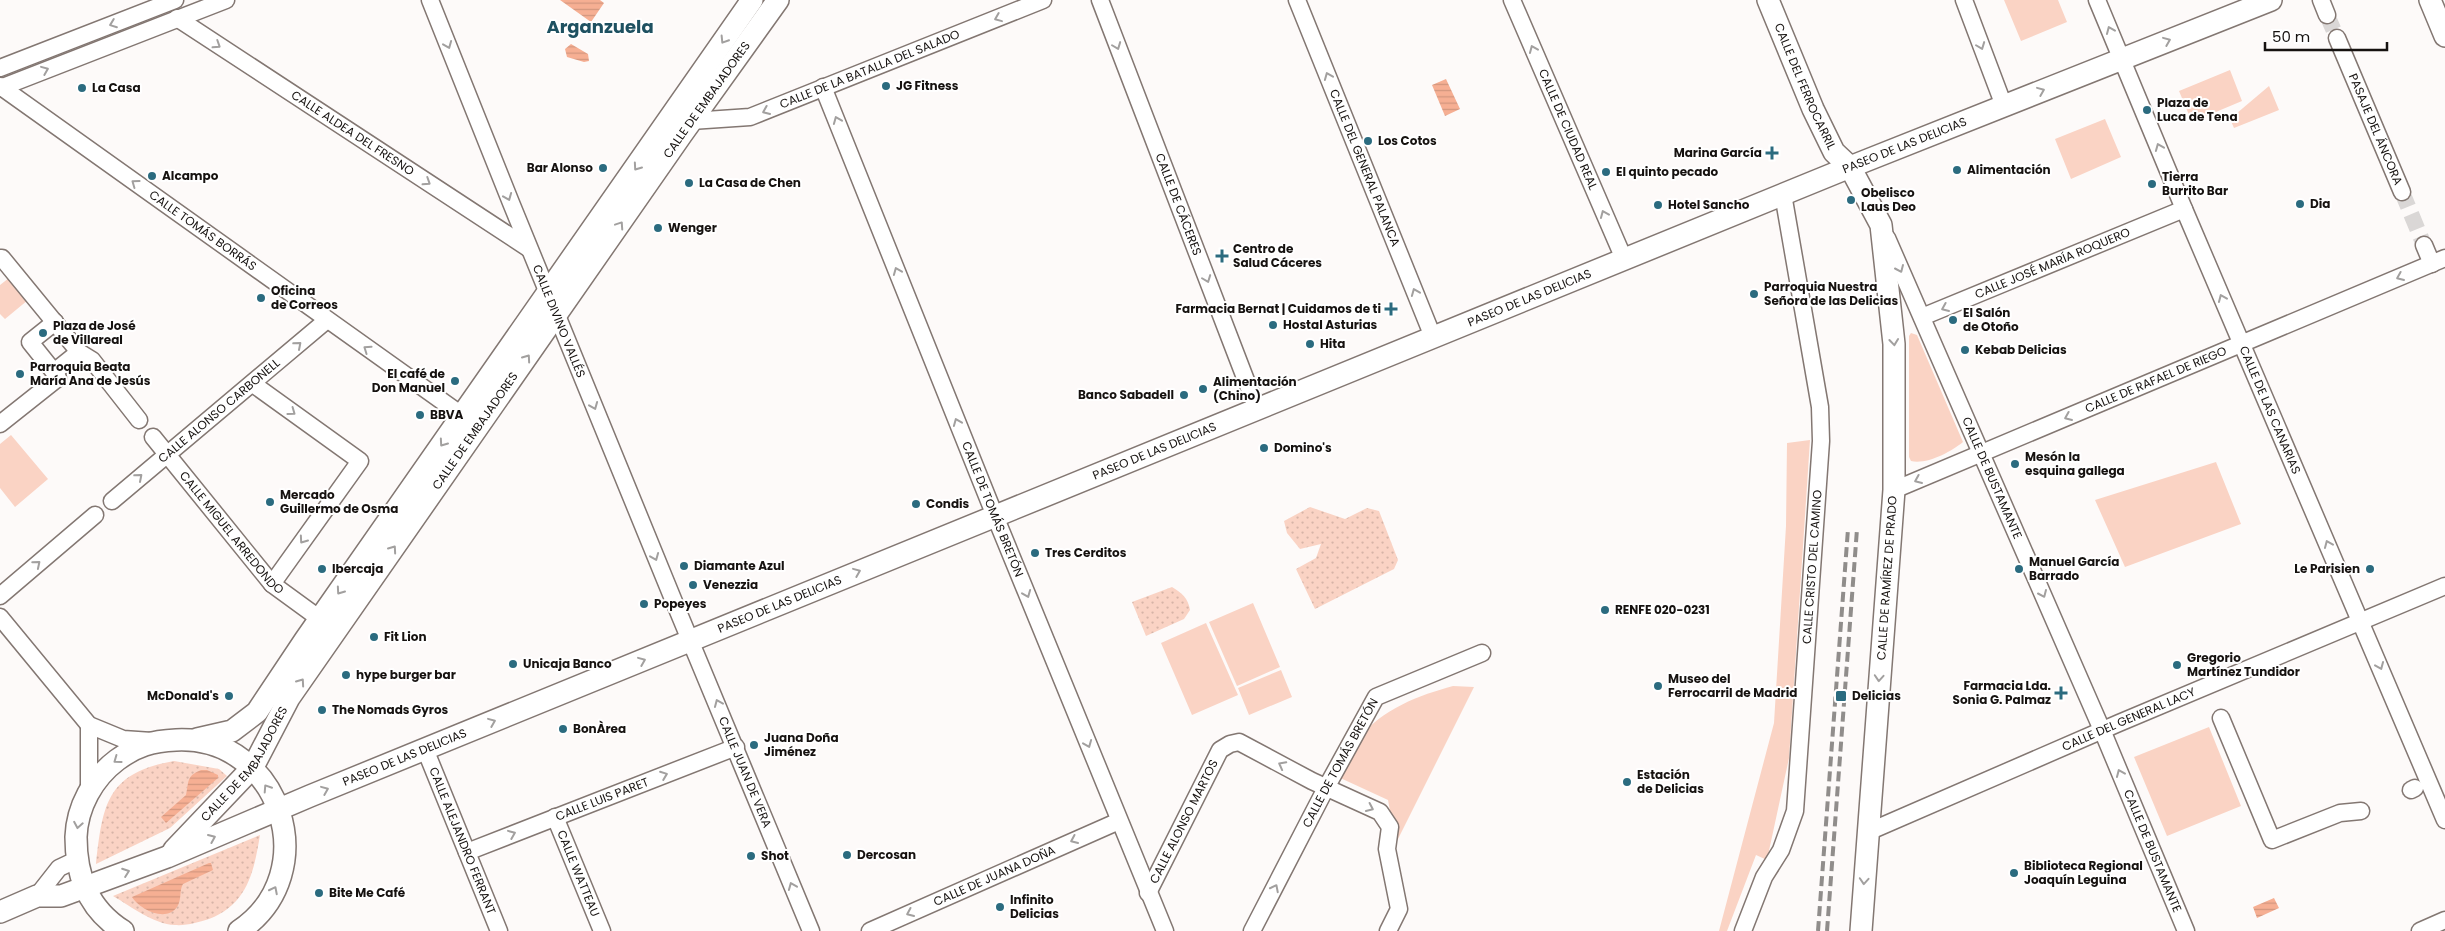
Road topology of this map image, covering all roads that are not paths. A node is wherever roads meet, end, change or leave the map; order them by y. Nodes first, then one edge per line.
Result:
1 (175, 0) edge
2 (226, 0) edge
3 (430, 0) edge
4 (752, 0) edge
5 (778, 0) edge
6 (1043, 0) edge
7 (1100, 0) edge
8 (1297, 0) edge
9 (1512, 0) edge
10 (1768, 0) edge
11 (1964, 0) edge
12 (2098, 0) edge
13 (2271, 0) edge
14 (2430, 0) edge
15 (133, 8) edge
16 (177, 18) junction
17 (2445, 36) edge
18 (2337, 38) tunnel mouth
19 (2122, 59) junction
20 (0, 68) edge
21 (1, 87) edge
22 (823, 87) junction
23 (2004, 106) junction
24 (692, 121) junction
25 (1850, 167) junction
26 (2402, 192) tunnel mouth
27 (1783, 194) junction
28 (2184, 209) junction
29 (1881, 224) junction
30 (2424, 245) tunnel mouth
31 (528, 248) junction
32 (0, 258) edge
33 (1624, 259) junction
34 (2438, 261) edge
35 (548, 294) junction
36 (556, 316) junction
37 (1922, 318) junction
38 (326, 320) junction
39 (55, 322) junction
40 (1433, 337) junction
41 (2241, 343) junction
42 (85, 356) junction
43 (52, 378) junction
44 (253, 384) junction
45 (1257, 409) junction
46 (140, 420) dead end
47 (470, 421) junction
48 (0, 424) edge
49 (153, 437) dead end
50 (166, 454) junction
51 (1981, 454) junction
52 (1894, 490) junction
53 (112, 501) dead end
54 (95, 515) dead end
55 (995, 516) junction
56 (272, 584) junction
57 (2445, 586) edge
58 (0, 596) edge
59 (0, 617) edge
60 (320, 619) junction
61 (2361, 621) junction
62 (692, 640) junction
63 (1482, 652) dead end
64 (2221, 718) dead end
65 (88, 725) junction
66 (2102, 730) junction
67 (197, 739) junction
68 (154, 741) junction
69 (736, 747) junction
70 (425, 749) junction
71 (253, 767) junction
72 (1326, 788) junction
73 (89, 790) junction
74 (280, 809) junction
75 (2361, 811) dead end
76 (555, 817) junction
77 (2445, 820) edge
78 (1119, 821) junction
79 (1868, 832) junction
80 (467, 852) junction
81 (167, 857) junction
82 (76, 860) junction
83 (84, 887) junction
84 (1148, 892) junction
85 (37, 896) junction
86 (0, 912) edge
87 (2445, 920) edge
88 (100, 922) edge
89 (242, 930) edge
90 (122, 931) edge
91 (499, 931) edge
92 (602, 931) edge
93 (810, 931) edge
94 (870, 931) edge
95 (1165, 931) edge
96 (1252, 931) edge
97 (1388, 931) edge
98 (1743, 931) edge
99 (1861, 931) edge
100 (2186, 931) edge
101 (2420, 931) edge

1 - 15 street
2 - 16 street
3 -> 31 street, CALLE DIVINO VALLÉS
4 -> 35 main road, CALLE DE EMBAJADORES
5 - 24 main road, CALLE DE EMBAJADORES
6 -> 22 street, CALLE DE LA BATALLA DEL SALADO
7 -> 45 street, CALLE DE CÁCERES
40 -> 8 street, CALLE DEL GENERAL PALANCA
33 -> 9 street, CALLE DE CIUDAD REAL
10 - 25 main road, CALLE DEL FERROCARRIL
11 -> 23 street
19 -> 12 street, CALLE DE LAS CANARIAS
19 -> 13 main road, PASEO DE LAS DELICIAS
14 - 17 main road
15 -> 20 street
21 -> 16 street
16 -> 31 street, CALLE ALDEA DEL FRESNO
18 - 26 street, PASAJE DEL ÁNCORA
23 -> 19 main road, PASEO DE LAS DELICIAS
28 -> 19 street, CALLE DE LAS CANARIAS
38 -> 21 street, CALLE TOMÁS BORRÁS
22 -> 24 street, CALLE DE LA BATALLA DEL SALADO
55 -> 22 street, CALLE DE TOMÁS BRETÓN
23 - 25 main road, PASEO DE LAS DELICIAS
36 -> 24 main road, CALLE DE EMBAJADORES
25 - 27 main road, PASEO DE LAS DELICIAS
25 - 29 main road, CALLE DE BUSTAMANTE
27 - 33 main road, PASEO DE LAS DELICIAS
27 - 98 street, CALLE CRISTO DEL CAMINO
28 -> 37 street, CALLE JOSÉ MARÍA ROQUERO
41 -> 28 street, CALLE DE LAS CANARIAS
29 -> 37 street, CALLE DE BUSTAMANTE
29 -> 52 main road, CALLE DE RAMÍREZ DE PRADO
30 - 34 street
31 - 35 street, CALLE DIVINO VALLÉS
32 - 39 street
33 - 40 main road, PASEO DE LAS DELICIAS
34 -> 41 street, CALLE DE RAFAEL DE RIEGO
35 - 36 street, CALLE DIVINO VALLÉS
35 - 47 main road, CALLE DE EMBAJADORES
47 -> 36 main road, CALLE DE EMBAJADORES
36 -> 62 street, CALLE DIVINO VALLÉS
37 - 51 street, CALLE DE BUSTAMANTE
44 -> 38 street, CALLE ALONSO CARBONELL
47 -> 38 street, CALLE TOMÁS BORRÁS
39 - 42 street
39 - 43 street
40 - 45 main road, PASEO DE LAS DELICIAS
41 -> 51 street, CALLE DE RAFAEL DE RIEGO
61 -> 41 street, CALLE DE LAS CANARIAS
42 - 43 street
42 - 46 street
43 - 48 street
44 - 50 street, CALLE ALONSO CARBONELL
44 -> 56 street
45 - 55 main road, PASEO DE LAS DELICIAS
47 -> 60 main road, CALLE DE EMBAJADORES
71 -> 47 main road, CALLE DE EMBAJADORES
49 - 50 street, CALLE MIGUEL ARREDONDO
53 -> 50 street, CALLE ALONSO CARBONELL
50 - 56 street, CALLE MIGUEL ARREDONDO
51 -> 52 street, CALLE DE RAFAEL DE RIEGO
51 -> 66 street, CALLE DE BUSTAMANTE
52 -> 79 main road, CALLE DE RAMÍREZ DE PRADO
58 -> 54 street
62 -> 55 main road, PASEO DE LAS DELICIAS
55 -> 78 street, CALLE DE TOMÁS BRETÓN
56 - 60 street, CALLE MIGUEL ARREDONDO
57 - 61 street, CALLE DEL GENERAL LACY
59 - 65 street
60 - 67 main road, CALLE DE EMBAJADORES
61 - 66 street, CALLE DEL GENERAL LACY
61 -> 77 street, CALLE DE LAS CANARIAS
69 -> 62 street, CALLE JUAN DE VERA
70 -> 62 main road, PASEO DE LAS DELICIAS
63 - 72 street, CALLE DE TOMÁS BRETÓN
64 - 75 street
65 - 68 street
65 - 73 street
66 - 79 street, CALLE DEL GENERAL LACY
100 -> 66 street, CALLE DE BUSTAMANTE
67 - 68 main road
67 - 71 main road
68 -> 73 main road
76 -> 69 street, CALLE LUIS PARET
93 -> 69 street, CALLE JUAN DE VERA
74 -> 70 main road, PASEO DE LAS DELICIAS
70 - 80 street, CALLE ALEJANDRO FERRANT
74 -> 71 main road
71 - 81 main road, CALLE DE EMBAJADORES
72 -> 84 street, CALLE ALONSO MARTOS
96 -> 72 street, CALLE DE TOMÁS BRETÓN
72 -> 97 street
73 -> 82 main road
81 -> 74 main road, PASEO DE LAS DELICIAS
89 -> 74 main road
80 -> 76 street, CALLE LUIS PARET
76 - 92 street, CALLE WATTEAU
78 - 84 street, CALLE DE TOMÁS BRETÓN
78 -> 94 street, CALLE DE JUANA DOÑA
79 -> 99 main road, CALLE DE RAMÍREZ DE PRADO
80 - 91 street, CALLE ALEJANDRO FERRANT
83 -> 81 main road, PASEO DE LAS DELICIAS
82 - 83 main road
82 - 85 street, PASEO DE LAS DELICIAS
83 - 85 main road, PASEO DE LAS DELICIAS
83 - 88 main road
84 - 95 street, CALLE DE TOMÁS BRETÓN
85 - 86 main road, PASEO DE LAS DELICIAS
87 - 101 street
88 - 90 main road

